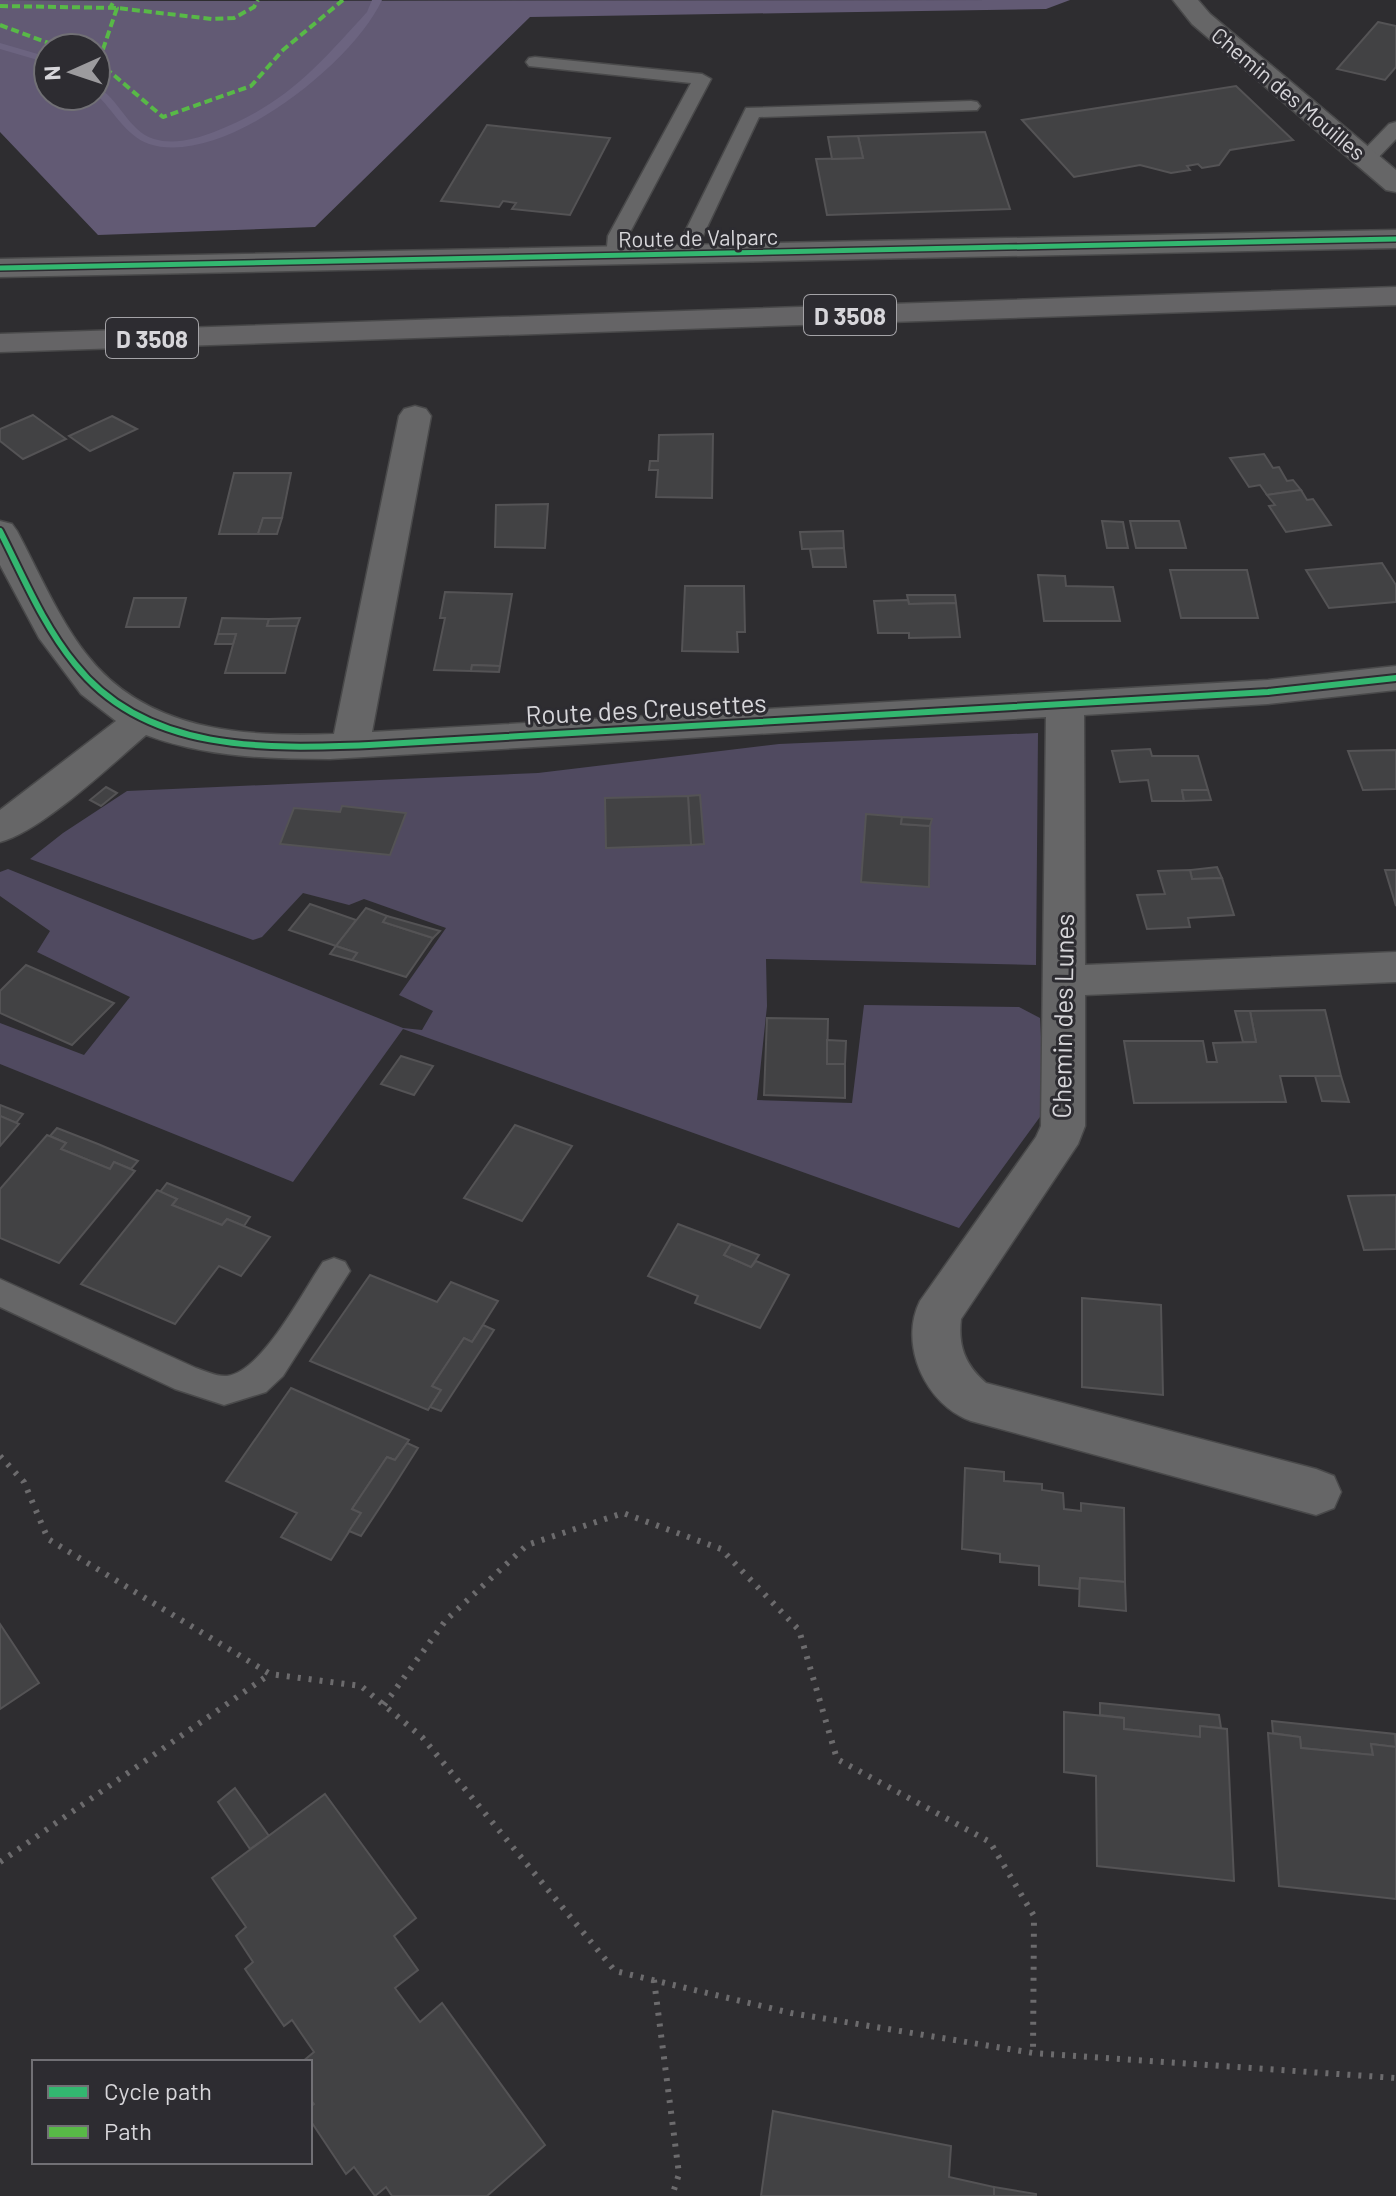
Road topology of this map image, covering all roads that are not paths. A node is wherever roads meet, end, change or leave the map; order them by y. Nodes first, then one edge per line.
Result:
1 (1185, 0) edge
2 (535, 62) dead end
3 (971, 106) dead end
4 (1396, 128) edge
5 (1367, 158) junction
6 (1396, 184) edge
7 (1396, 239) edge
8 (691, 255) junction
9 (616, 257) junction
10 (0, 268) edge
11 (1396, 296) edge
12 (0, 343) edge
13 (415, 416) dead end
14 (0, 531) edge
15 (1396, 678) edge
16 (1065, 704) junction
17 (141, 720) junction
18 (351, 745) junction
19 (0, 829) edge
20 (1396, 967) edge
21 (1063, 981) junction
22 (334, 1271) dead end
23 (0, 1292) edge
24 (1316, 1492) dead end

1 - 5 street, Chemin des Mouilles
2 - 9 lane
3 - 8 lane
4 - 5 lane
5 - 6 street, Chemin des Mouilles
7 - 8 street, Route de Valparc
8 - 9 street, Route de Valparc
9 - 10 street, Route de Valparc
11 - 12 highway, D 3508
13 - 18 street
14 - 17 street, Route des Creusettes
15 - 16 street, Route des Creusettes
16 - 18 street, Route des Creusettes
16 - 21 street, Chemin des Lunes
17 - 18 street, Route des Creusettes
17 - 19 street
20 - 21 street
21 - 24 street, Chemin des Lunes
22 - 23 lane

